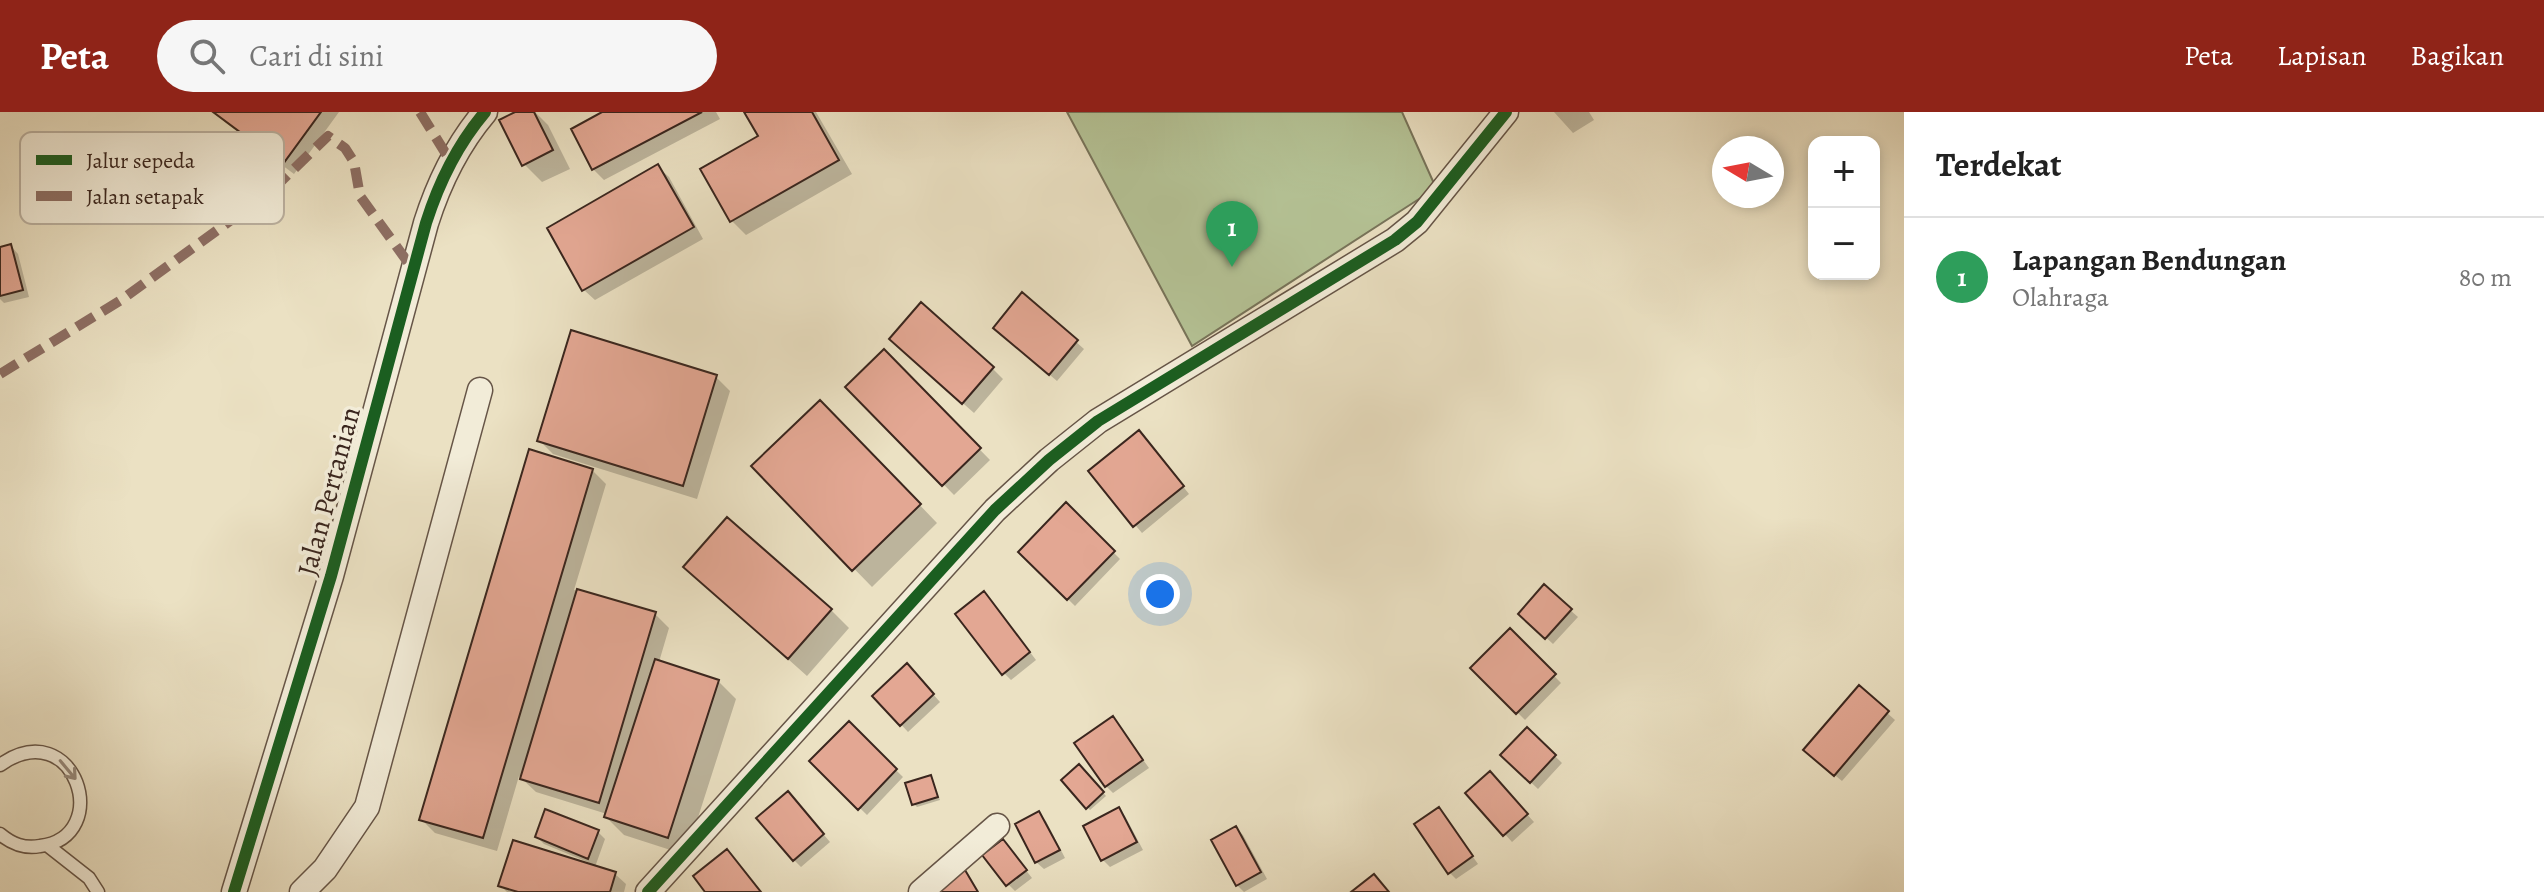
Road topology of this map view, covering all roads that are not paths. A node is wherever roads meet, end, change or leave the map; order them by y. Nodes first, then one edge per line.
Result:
1 (485, 112) edge
2 (1506, 112) edge
3 (480, 390) dead end
4 (0, 765) edge
5 (997, 826) dead end
6 (0, 834) edge
7 (47, 845) junction
8 (98, 892) edge
9 (234, 892) edge
10 (302, 892) edge
11 (648, 892) edge
12 (921, 892) edge

1 - 9 street, Jalan Pertanian
2 - 11 street
3 - 10 street
4 -> 7 lane
5 - 12 street
6 - 7 lane
7 - 8 lane

